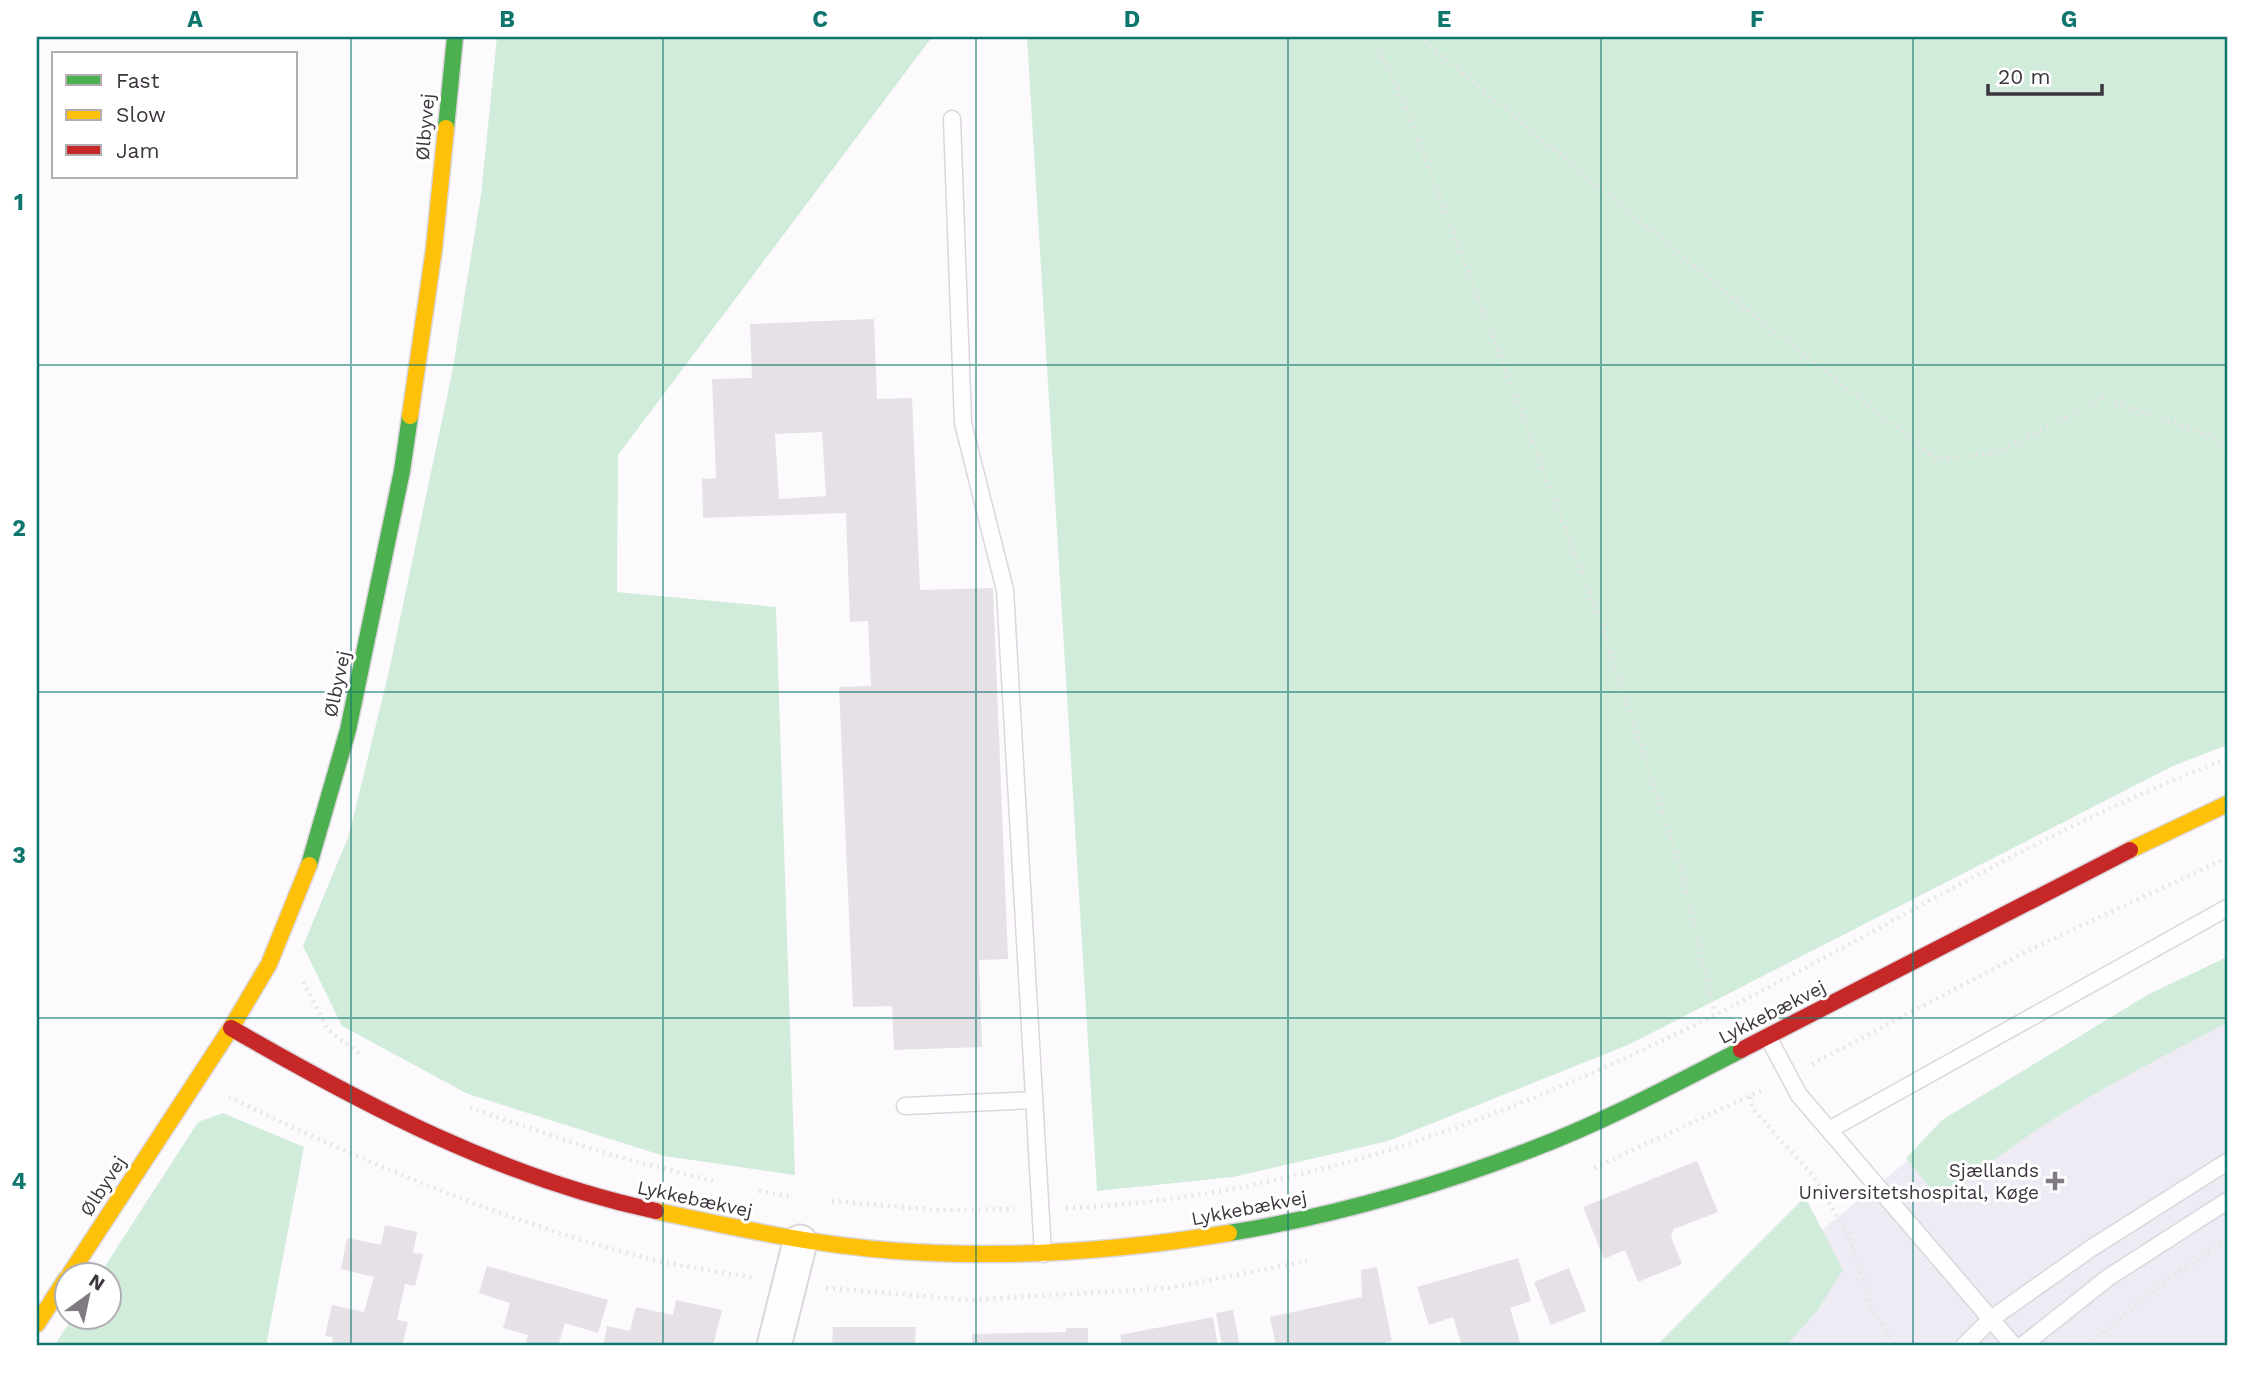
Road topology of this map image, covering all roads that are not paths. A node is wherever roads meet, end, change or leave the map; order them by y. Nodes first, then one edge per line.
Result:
1 (455, 37) edge
2 (952, 119) dead end
3 (2227, 804) edge
4 (2227, 908) edge
5 (231, 1028) junction
6 (1769, 1039) junction
7 (1033, 1100) junction
8 (905, 1106) dead end
9 (1829, 1130) junction
10 (2227, 1162) edge
11 (2227, 1201) edge
12 (800, 1242) junction
13 (1043, 1254) junction
14 (79, 1260) edge
15 (52, 1301) edge
16 (1991, 1319) junction
17 (37, 1324) edge
18 (774, 1346) edge
19 (1964, 1346) edge
20 (2014, 1346) edge
21 (2022, 1346) edge

1 - 5 street, Ølbyvej
2 - 7 lane
3 - 6 street, Lykkebækvej
4 - 9 lane
5 - 12 street, Lykkebækvej
5 - 14 street, Ølbyvej
6 - 9 lane
6 - 13 street, Lykkebækvej
7 - 8 lane
7 - 13 lane
9 - 16 lane
10 - 16 lane
11 - 21 lane
12 - 13 street, Lykkebækvej
12 - 18 street
15 - 17 street
16 - 19 lane
16 - 20 lane

